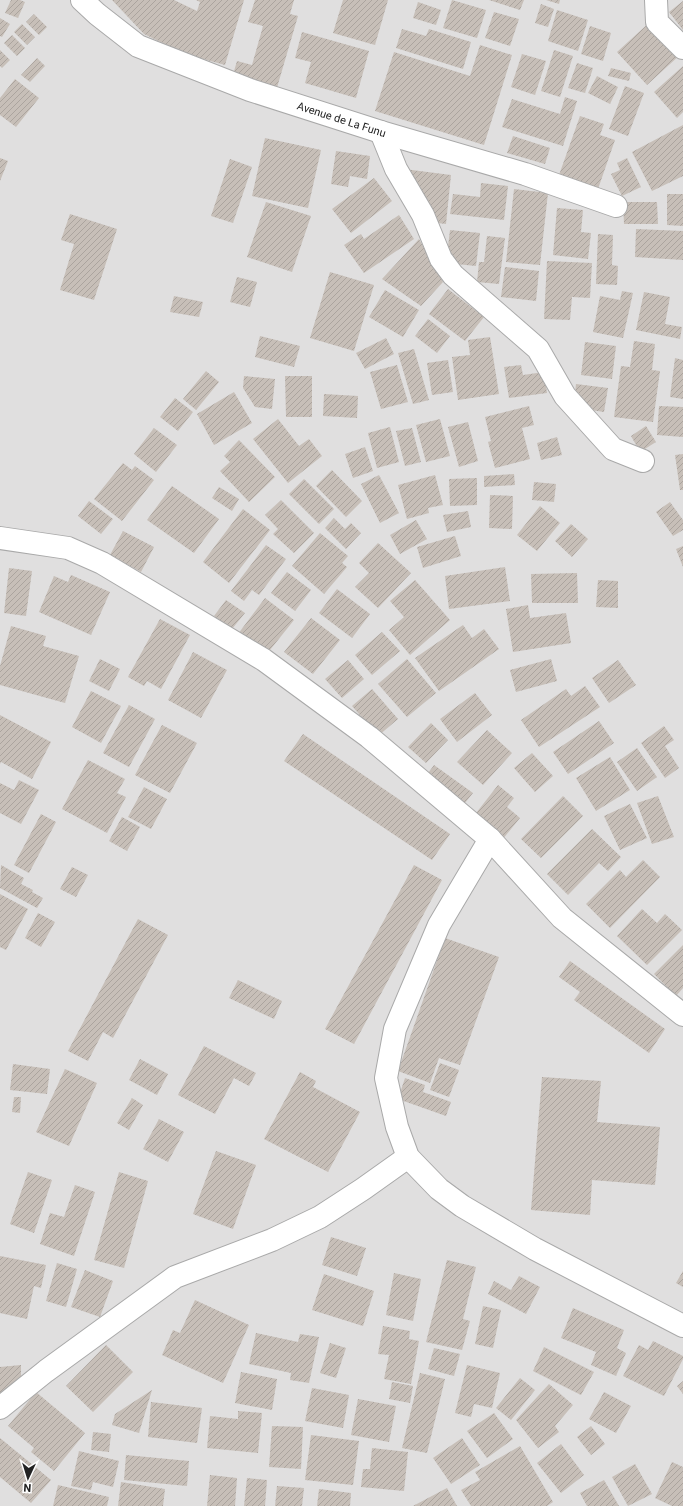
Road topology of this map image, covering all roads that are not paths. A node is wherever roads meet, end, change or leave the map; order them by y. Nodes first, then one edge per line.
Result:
1 (82, 0) edge
2 (656, 0) edge
3 (683, 48) edge
4 (381, 132) junction
5 (616, 206) dead end
6 (643, 461) dead end
7 (0, 538) edge
8 (490, 839) junction
9 (683, 1016) edge
10 (408, 1157) junction
11 (683, 1326) edge
12 (0, 1408) edge

1 - 4 street, Avenue de La Funu
2 - 3 street
4 - 5 street, Avenue de La Funu
4 - 6 street
7 - 8 street
8 - 9 street
8 - 10 street
10 - 11 street
10 - 12 street

